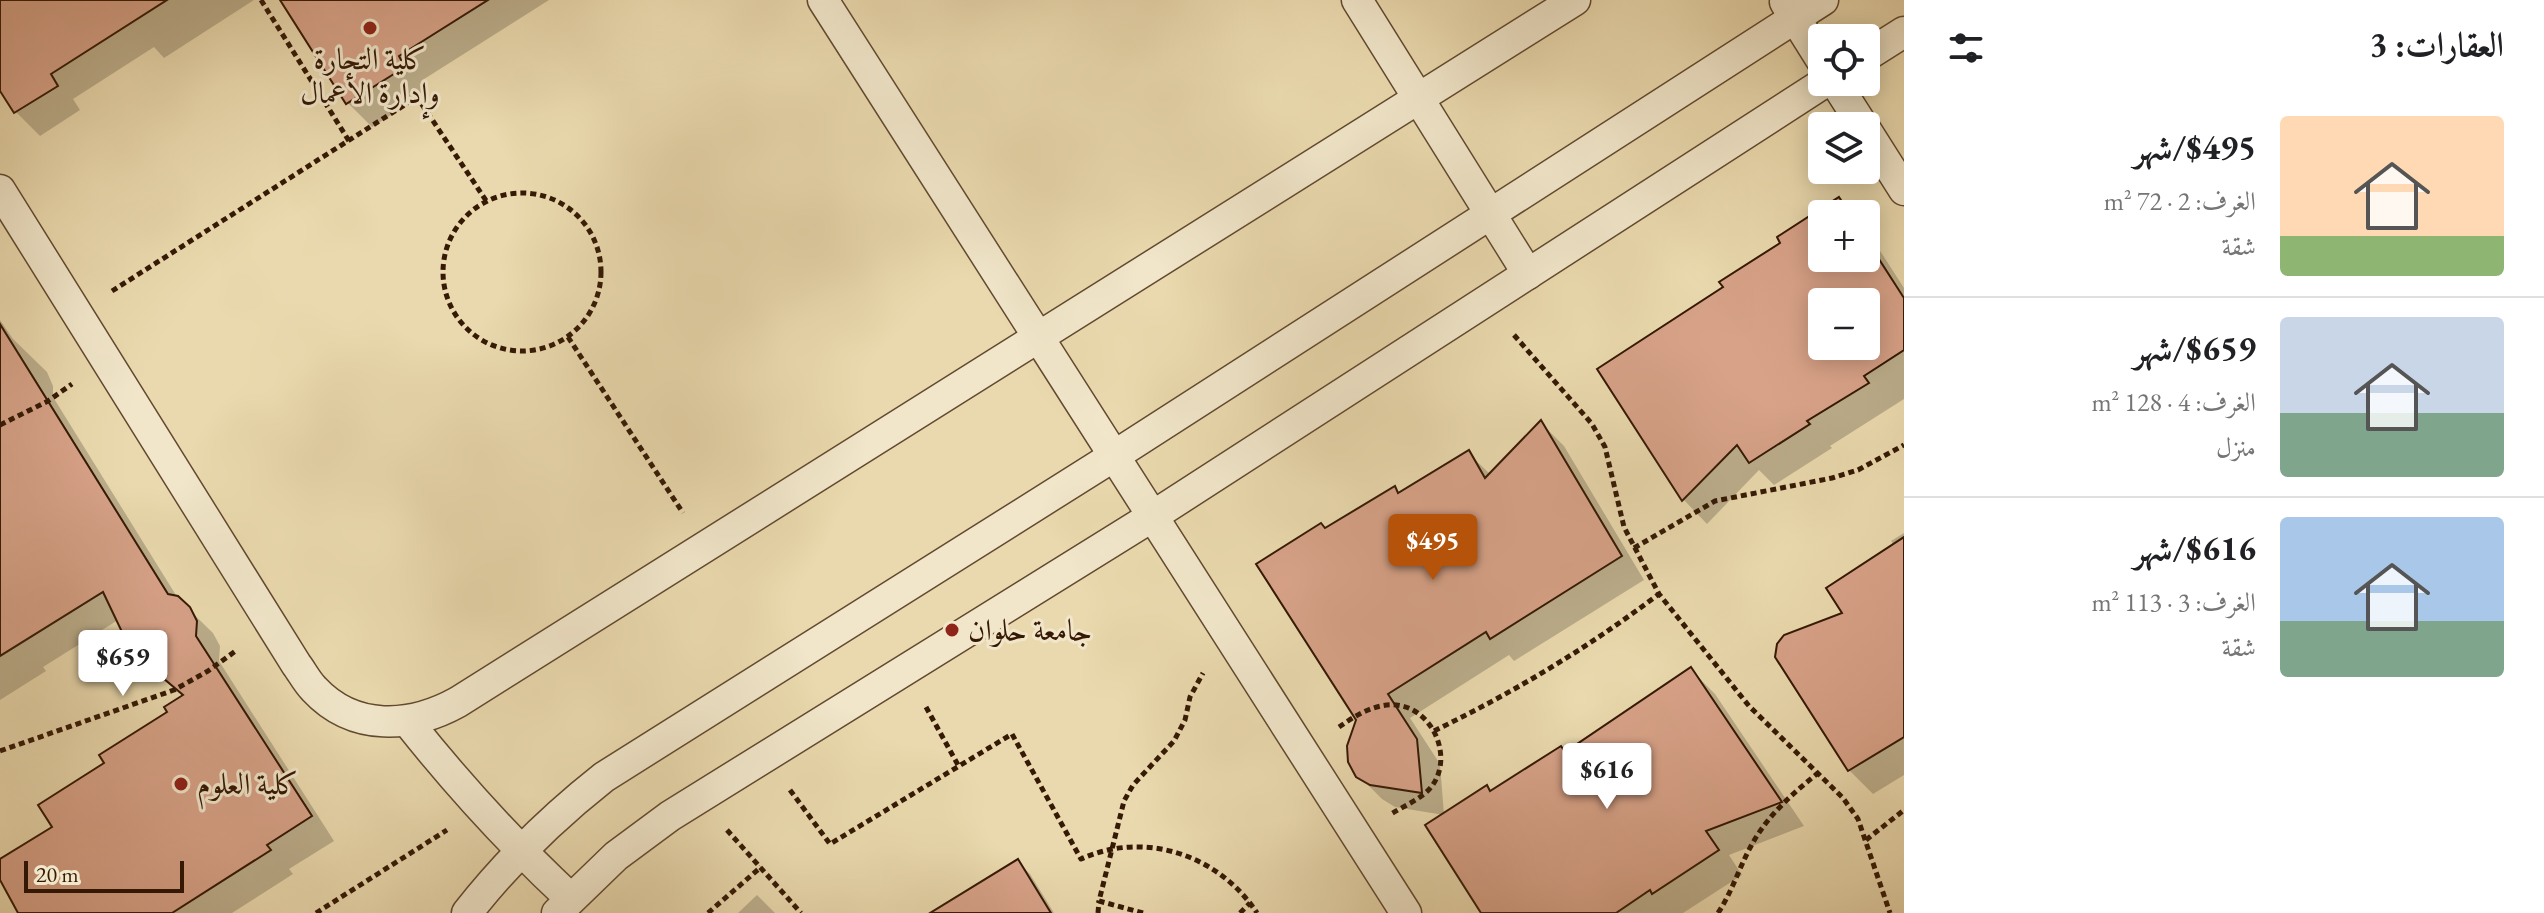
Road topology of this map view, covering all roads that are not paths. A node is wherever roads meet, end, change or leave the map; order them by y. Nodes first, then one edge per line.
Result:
1 (823, 0) edge
2 (1357, 0) edge
3 (1575, 0) edge
4 (1823, 0) edge
5 (1790, 9) edge
6 (1904, 32) edge
7 (1808, 38) edge
8 (1880, 47) edge
9 (1808, 93) edge
10 (1419, 98) junction
11 (1880, 152) edge
12 (0, 190) edge
13 (1904, 190) edge
14 (1490, 212) junction
15 (1528, 274) junction
16 (1039, 338) junction
17 (1114, 456) junction
18 (1153, 516) junction
19 (408, 722) junction
20 (519, 851) junction
21 (563, 906) edge
22 (467, 913) edge
23 (1406, 913) edge

1 - 16 lane
2 - 10 lane
3 - 10 lane
4 - 5 lane
5 - 7 lane
5 - 14 lane
6 - 8 lane
9 - 15 lane
10 - 14 lane
10 - 16 lane
11 - 13 lane
12 - 19 lane
14 - 15 lane
14 - 17 lane
15 - 18 lane
16 - 17 lane
16 - 19 lane
17 - 18 lane
17 - 20 lane
18 - 21 lane
18 - 23 lane
19 - 20 lane
20 - 21 lane
20 - 22 lane

